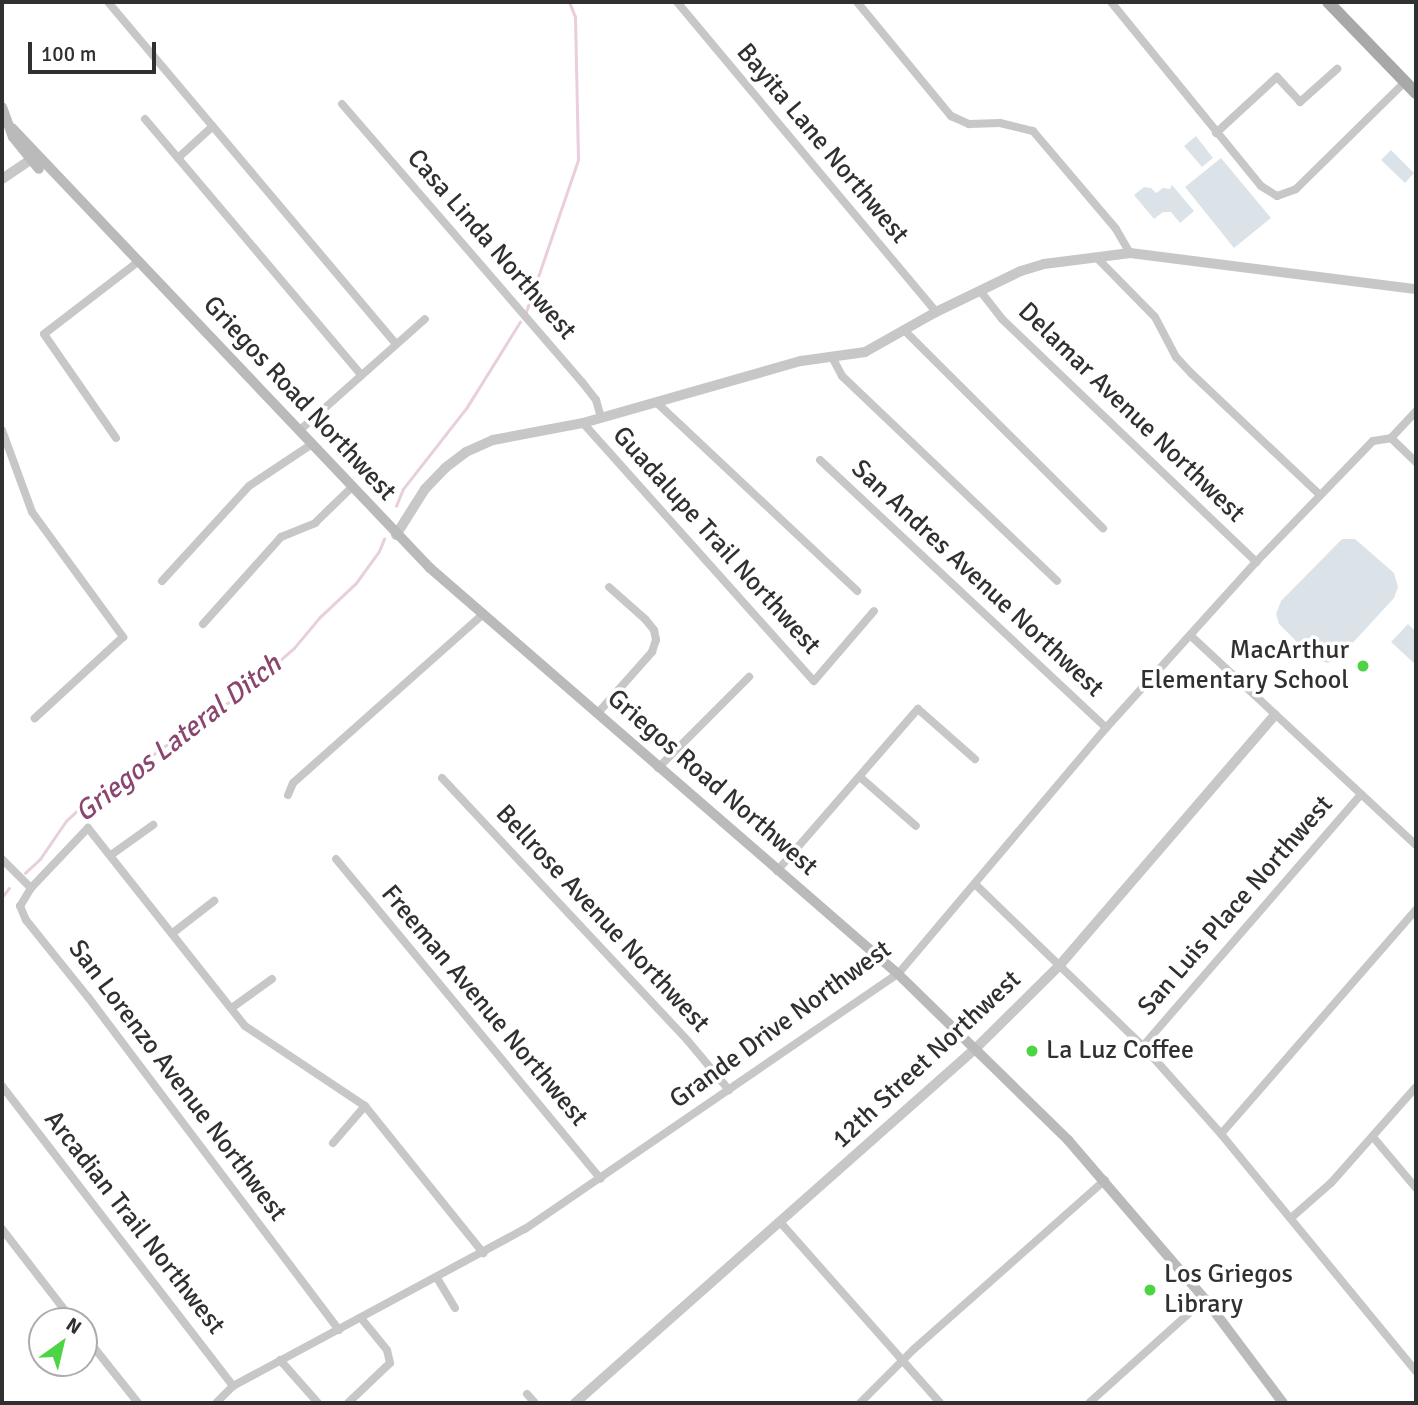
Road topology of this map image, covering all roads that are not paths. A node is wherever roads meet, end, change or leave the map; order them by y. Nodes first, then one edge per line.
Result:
1 (108, 2) edge
2 (677, 2) edge
3 (857, 2) edge
4 (1111, 2) edge
5 (1328, 2) edge
6 (1337, 69) dead end
7 (1405, 82) junction
8 (1416, 93) edge
9 (342, 104) dead end
10 (2, 107) edge
11 (145, 119) dead end
12 (213, 127) junction
13 (1216, 133) junction
14 (178, 158) junction
15 (33, 159) junction
16 (2, 178) edge
17 (1129, 253) junction
18 (1096, 257) junction
19 (138, 262) junction
20 (1416, 289) edge
21 (981, 292) junction
22 (936, 312) junction
23 (425, 319) dead end
24 (904, 330) junction
25 (396, 344) junction
26 (832, 357) junction
27 (360, 373) junction
28 (656, 402) junction
29 (1416, 411) edge
30 (601, 418) junction
31 (583, 424) junction
32 (2, 430) edge
33 (300, 430) junction
34 (116, 438) dead end
35 (1391, 438) junction
36 (312, 444) junction
37 (820, 460) dead end
38 (1416, 462) edge
39 (352, 487) junction
40 (1320, 495) junction
41 (1103, 528) dead end
42 (396, 536) junction
43 (1256, 562) junction
44 (162, 581) dead end
45 (1057, 581) dead end
46 (609, 587) dead end
47 (857, 591) dead end
48 (874, 611) dead end
49 (482, 615) junction
50 (203, 624) dead end
51 (1191, 636) junction
52 (749, 677) dead end
53 (597, 714) junction
54 (1275, 715) junction
55 (35, 718) dead end
56 (1106, 729) junction
57 (975, 759) dead end
58 (658, 768) junction
59 (442, 778) dead end
60 (860, 778) junction
61 (1362, 794) junction
62 (288, 795) dead end
63 (153, 825) dead end
64 (916, 826) dead end
65 (1416, 845) edge
66 (111, 855) junction
67 (2, 859) edge
68 (336, 859) dead end
69 (777, 871) junction
70 (975, 884) junction
71 (31, 888) junction
72 (214, 901) dead end
73 (1416, 910) edge
74 (174, 932) junction
75 (1059, 966) junction
76 (898, 974) junction
77 (272, 979) dead end
78 (233, 1007) junction
79 (1143, 1046) junction
80 (976, 1048) junction
81 (2, 1086) edge
82 (1416, 1087) edge
83 (729, 1090) junction
84 (365, 1106) junction
85 (1221, 1134) junction
86 (1373, 1137) junction
87 (333, 1143) dead end
88 (601, 1179) junction
89 (1105, 1180) junction
90 (1416, 1188) edge
91 (1291, 1218) junction
92 (780, 1222) junction
93 (2, 1229) edge
94 (483, 1253) junction
95 (437, 1278) junction
96 (1205, 1299) junction
97 (62, 1307) edge
98 (454, 1308) dead end
99 (360, 1318) junction
100 (339, 1330) junction
101 (98, 1353) edge
102 (280, 1360) junction
103 (903, 1363) junction
104 (1416, 1371) edge
105 (233, 1386) junction
106 (527, 1394) dead end
107 (138, 1403) edge
108 (216, 1403) edge
109 (318, 1403) edge
110 (348, 1403) edge
111 (535, 1403) edge
112 (575, 1403) edge
113 (859, 1403) edge
114 (940, 1403) edge
115 (1089, 1403) edge
116 (1283, 1403) edge

1 - 12 street
2 - 22 street, Bayita Lane Northwest
3 - 17 street
4 - 13 street
5 - 7 main road
6 - 13 street
7 - 8 main road
7 - 13 street
9 - 30 street, Casa Linda Northwest
10 - 15 main road, Griegos Road Northwest
11 - 14 street
12 - 14 street
12 - 25 street
14 - 27 street
15 - 16 street
15 - 19 main road, Griegos Road Northwest
17 - 18 street, Guadalupe Trail Northwest
17 - 20 street, Guadalupe Trail Northwest
18 - 21 street, Guadalupe Trail Northwest
18 - 40 street
19 - 33 main road, Griegos Road Northwest
19 - 34 street
21 - 22 street, Guadalupe Trail Northwest
21 - 43 street, Delamar Avenue Northwest
22 - 24 street, Guadalupe Trail Northwest
23 - 25 street
24 - 26 street, Guadalupe Trail Northwest
24 - 41 street
25 - 27 street
26 - 28 street, Guadalupe Trail Northwest
26 - 45 street
27 - 33 street
28 - 30 street, Guadalupe Trail Northwest
28 - 47 street
29 - 35 street, Grande Drive Northwest
30 - 31 street, Guadalupe Trail Northwest
31 - 42 street, Guadalupe Trail Northwest
31 - 48 street, Guadalupe Trail Northwest
32 - 55 street
33 - 36 main road, Griegos Road Northwest
35 - 38 street
35 - 40 street, Grande Drive Northwest
36 - 39 main road, Griegos Road Northwest
36 - 44 street
37 - 56 street, San Andres Avenue Northwest
39 - 42 main road, Griegos Road Northwest
39 - 50 street
40 - 43 street, Grande Drive Northwest
42 - 49 main road, Griegos Road Northwest
43 - 51 street, Grande Drive Northwest
46 - 53 street
49 - 53 main road, Griegos Road Northwest
49 - 62 street
51 - 54 street
51 - 56 street, Grande Drive Northwest
52 - 58 street
53 - 58 main road, Griegos Road Northwest
54 - 61 street
54 - 75 street, 12th Street Northwest
56 - 70 street, Grande Drive Northwest
57 - 60 street
58 - 69 main road, Griegos Road Northwest
59 - 83 street, Bellrose Avenue Northwest
60 - 64 street
60 - 69 street
61 - 65 street
61 - 79 street, San Luis Place Northwest
63 - 66 street
66 - 71 street
66 - 74 street
67 - 71 street
68 - 88 street, Freeman Avenue Northwest
69 - 76 main road, Griegos Road Northwest
70 - 75 street
70 - 76 street, Grande Drive Northwest
71 - 100 street, San Lorenzo Avenue Northwest
72 - 74 street
73 - 85 street
74 - 78 street
75 - 79 street
75 - 80 street, 12th Street Northwest
76 - 80 main road, Griegos Road Northwest
76 - 83 street, Grande Drive Northwest
77 - 78 street
78 - 84 street
79 - 85 street
80 - 89 main road, Griegos Road Northwest
80 - 92 street, 12th Street Northwest
81 - 105 street, Arcadian Trail Northwest
82 - 86 street
83 - 88 street, Grande Drive Northwest
84 - 87 street
84 - 94 street
85 - 91 street
86 - 90 street
86 - 91 street
88 - 94 street, Grande Drive Northwest
89 - 96 main road, Griegos Road Northwest
89 - 103 street
91 - 104 street
92 - 103 street
92 - 112 street, 12th Street Northwest
93 - 97 street
94 - 95 street, Grande Drive Northwest
95 - 98 street
95 - 99 street, Grande Drive Northwest
96 - 115 street
96 - 116 main road, Griegos Road Northwest
99 - 100 street, Grande Drive Northwest
99 - 110 street
100 - 102 street, Grande Drive Northwest
101 - 107 street
102 - 105 street, Grande Drive Northwest
102 - 109 street
103 - 113 street
103 - 114 street
105 - 108 street, Grande Drive Northwest
106 - 111 street

